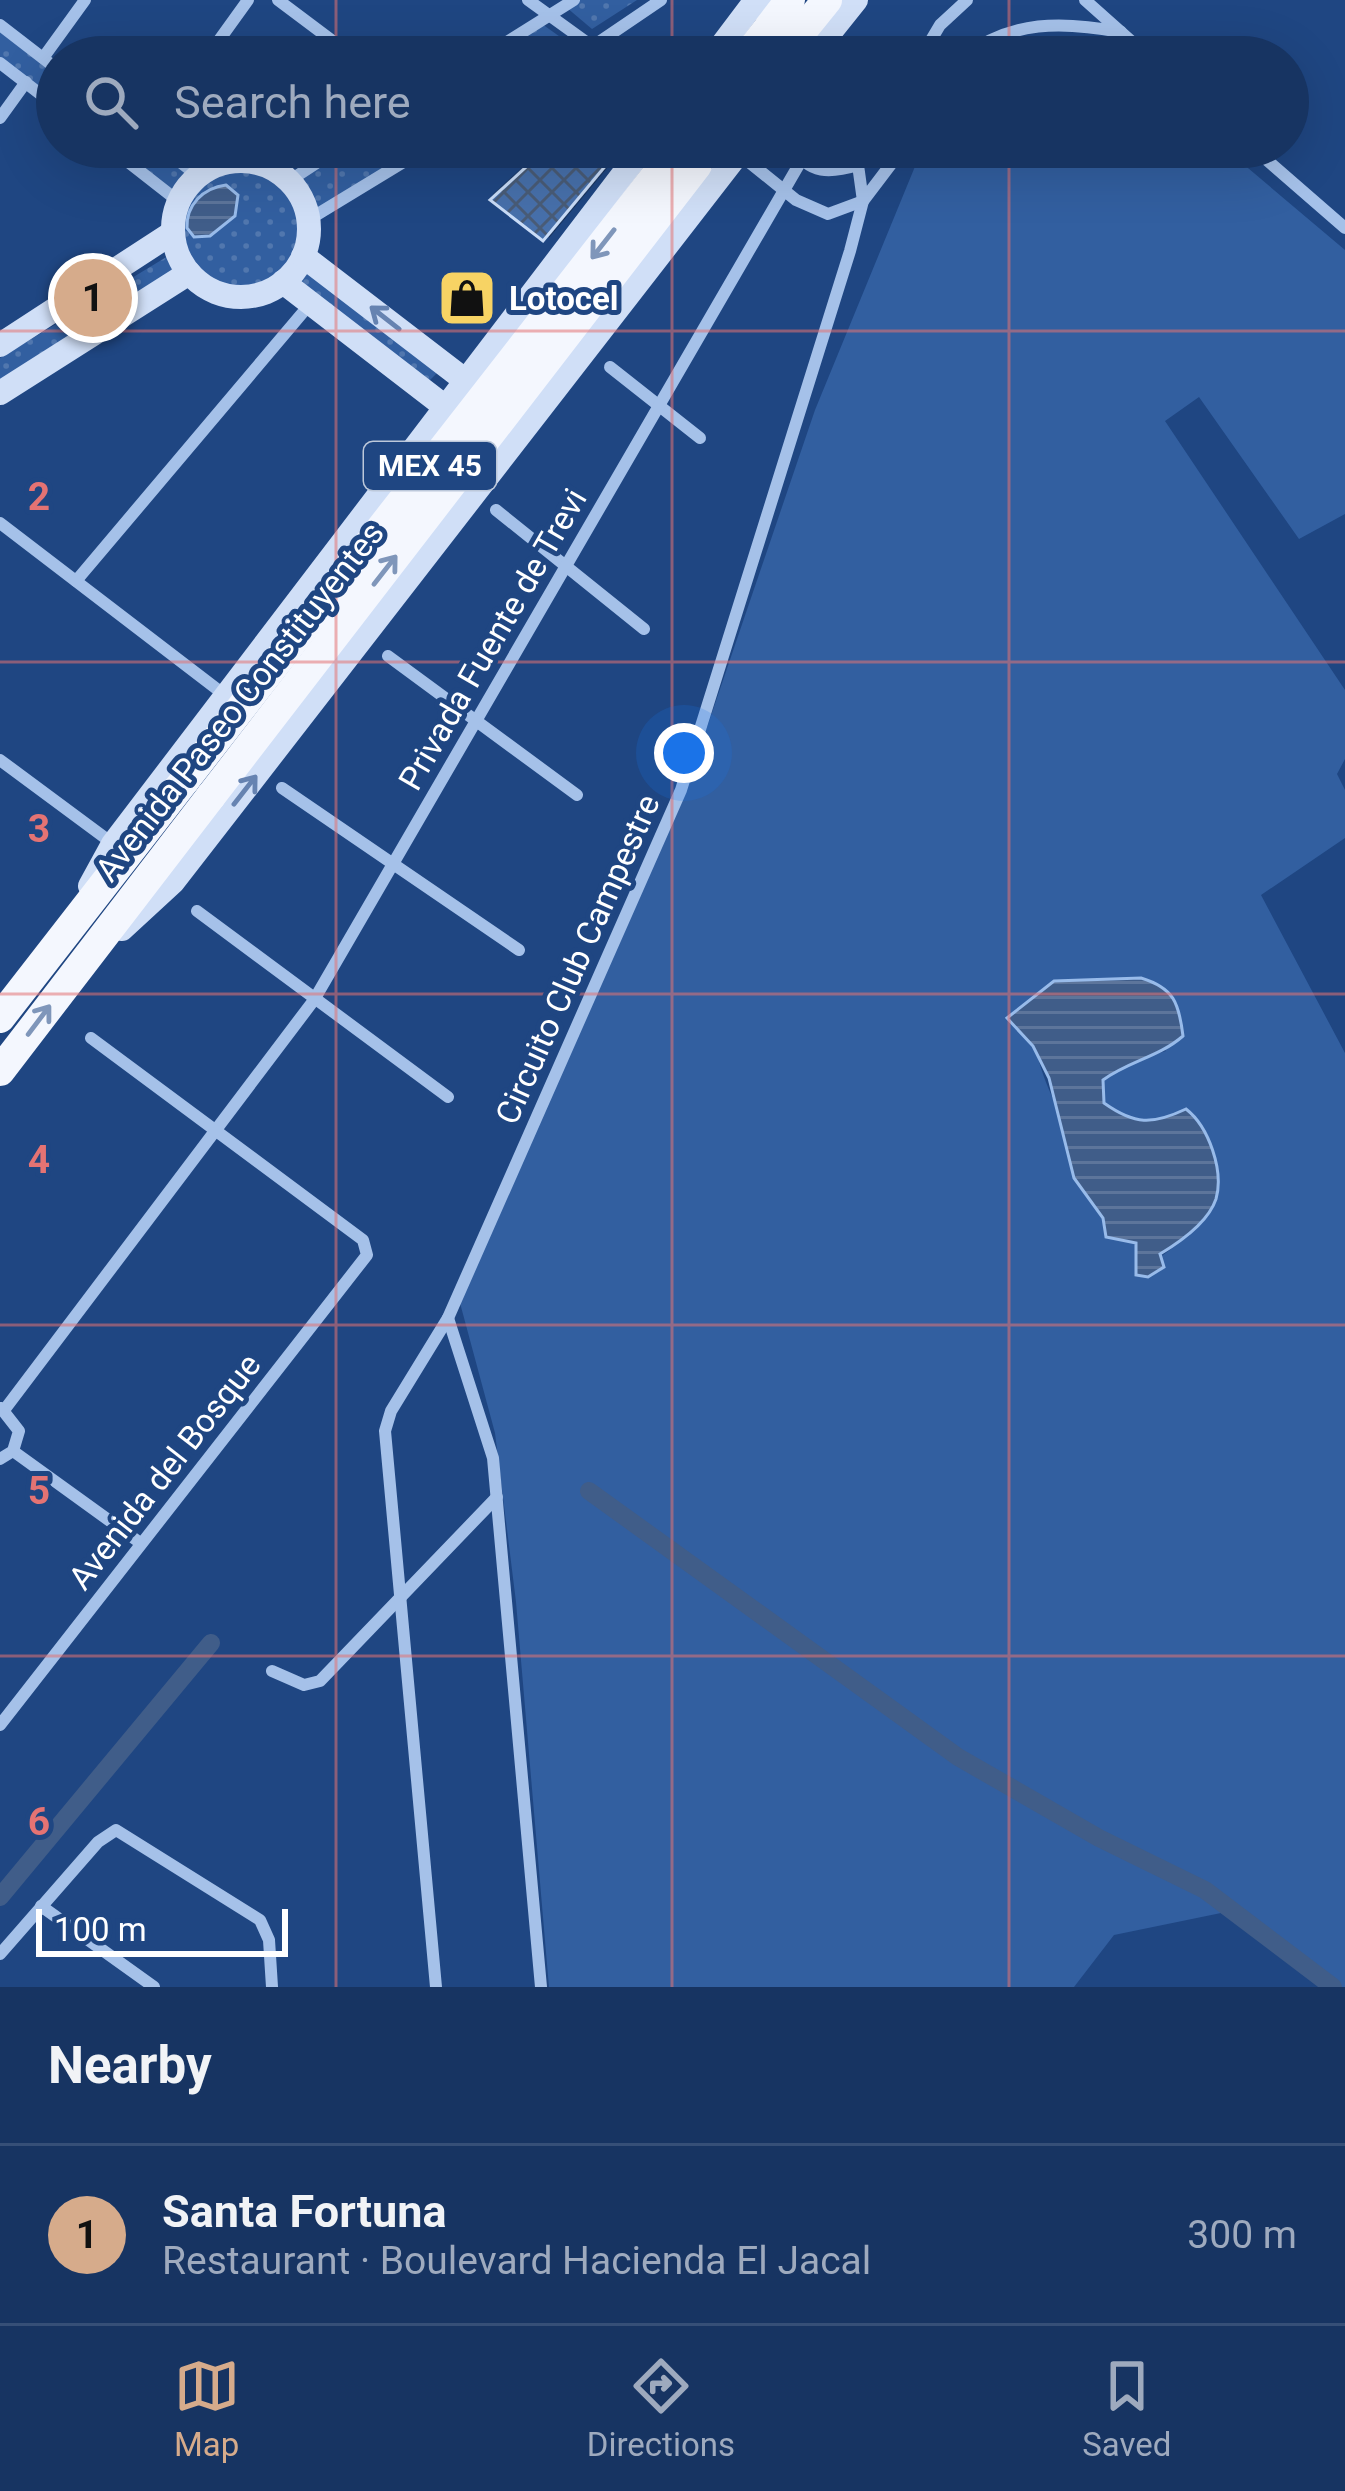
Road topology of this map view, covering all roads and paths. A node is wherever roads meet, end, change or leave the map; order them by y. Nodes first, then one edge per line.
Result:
1 (86, 0) edge
2 (248, 0) edge
3 (278, 0) edge
4 (528, 0) edge
5 (574, 0) edge
6 (661, 0) edge
7 (760, 0) edge
8 (790, 0) edge
9 (826, 0) edge
10 (856, 0) edge
11 (967, 0) edge
12 (1085, 0) edge
13 (549, 15) junction
14 (0, 25) edge
15 (1121, 32) junction
16 (59, 36) edge
17 (222, 36) edge
18 (326, 36) edge
19 (516, 36) edge
20 (579, 36) edge
21 (610, 36) edge
22 (730, 36) edge
23 (762, 36) edge
24 (781, 36) edge
25 (798, 36) edge
26 (828, 36) edge
27 (933, 36) edge
28 (995, 36) edge
29 (1125, 36) edge
30 (36, 53) edge
31 (0, 63) edge
32 (26, 82) junction
33 (36, 90) edge
34 (0, 118) edge
35 (135, 168) edge
36 (188, 168) edge
37 (213, 168) edge
38 (262, 168) edge
39 (309, 168) edge
40 (393, 168) edge
41 (628, 168) edge
42 (663, 168) edge
43 (714, 168) edge
44 (716, 168) edge
45 (754, 168) edge
46 (797, 168) edge
47 (858, 168) edge
48 (888, 168) edge
49 (1276, 168) edge
50 (198, 176) junction
51 (289, 181) junction
52 (784, 191) junction
53 (863, 201) junction
54 (178, 202) junction
55 (308, 220) junction
56 (1345, 228) edge
57 (172, 233) junction
58 (303, 256) junction
59 (189, 274) junction
60 (284, 282) junction
61 (311, 303) junction
62 (0, 345) edge
63 (610, 367) dead end
64 (466, 381) junction
65 (0, 393) edge
66 (659, 404) junction
67 (446, 407) junction
68 (700, 438) dead end
69 (506, 454) junction
70 (496, 510) dead end
71 (0, 523) edge
72 (564, 566) junction
73 (76, 581) junction
74 (644, 629) dead end
75 (388, 656) dead end
76 (226, 696) junction
77 (478, 722) junction
78 (0, 760) edge
79 (198, 788) junction
80 (282, 788) dead end
81 (577, 796) dead end
82 (113, 844) junction
83 (392, 867) junction
84 (197, 911) dead end
85 (56, 946) junction
86 (518, 950) dead end
87 (78, 968) junction
88 (314, 1000) junction
89 (0, 1018) edge
90 (91, 1038) dead end
91 (0, 1071) edge
92 (448, 1097) dead end
93 (212, 1131) junction
94 (448, 1318) junction
95 (2, 1408) edge
96 (13, 1451) junction
97 (0, 1459) edge
98 (497, 1497) junction
99 (139, 1542) junction
100 (401, 1600) junction
101 (272, 1671) dead end
102 (0, 1725) edge
103 (41, 1906) junction
104 (0, 1954) edge
105 (154, 1987) edge
106 (272, 1987) edge
107 (436, 1987) edge
108 (541, 1987) edge

1 - 16 street
2 - 17 street
3 - 18 street
4 - 13 street
5 - 13 street
6 - 21 street
7 - 22 main road
7 - 24 main road
8 - 23 highway, bridge
9 - 25 highway, bridge
10 - 26 main road
11 - 27 street
12 - 15 street
13 - 19 street
13 - 20 street
14 - 30 street
15 - 28 street
15 - 29 street
31 - 32 street
32 - 33 street
32 - 34 street
35 - 54 street
36 - 50 street
37 - 50 main road
38 - 51 main road
39 - 51 street
40 - 55 street
41 - 64 main road
42 -> 79 highway, Avenida Paseo Constituyentes / MEX 45, bridge
79 -> 43 highway, Avenida Paseo Constituyentes / MEX 45, bridge
44 - 69 main road
45 - 52 street
46 - 52 street, Privada Fuente de Trevi
47 - 53 street, Circuito Club Campestre
48 - 53 street, Circuito Club Campestre
49 - 56 street
50 - 54 main road
51 - 55 main road
52 - 53 street
52 - 66 street, Privada Fuente de Trevi
53 - 94 street, Circuito Club Campestre
54 - 57 main road
55 - 58 main road
57 - 59 main road
57 - 62 main road
58 - 60 main road
64 -> 58 main road
59 - 60 main road
59 - 65 main road
60 - 61 main road
61 - 67 main road
61 - 73 street
63 - 66 street
64 - 67 main road
66 - 68 street
66 - 72 street, Privada Fuente de Trevi
67 - 69 main road
67 - 76 main road
87 -> 69 main road
70 - 72 street
71 - 73 street
72 - 74 street
72 - 77 street, Privada Fuente de Trevi
73 - 76 street
75 - 77 street
76 - 82 main road
77 - 81 street
77 - 83 street, Privada Fuente de Trevi
78 - 82 street
79 - 85 highway, Avenida Paseo Constituyentes / MEX 45
79 - 87 highway, Avenida Paseo Constituyentes / MEX 45
80 - 83 street
82 - 85 main road
83 - 86 street
83 - 88 street, Privada Fuente de Trevi
84 - 88 street
85 - 89 highway, Avenida Paseo Constituyentes / MEX 45
91 -> 87 highway, Avenida Paseo Constituyentes / MEX 45
88 - 92 street
88 - 93 street, Privada Fuente de Trevi
90 - 93 street
93 - 95 street, Privada Fuente de Trevi
93 - 99 street, Avenida del Bosque
94 - 98 street
94 - 100 street, Circuito Club Campestre
95 - 96 street
96 - 97 street
96 - 99 street
98 - 100 street
98 - 108 street
99 - 102 street, Avenida del Bosque
100 - 101 street
100 - 107 street, Circuito Club Campestre
103 - 104 street
103 - 105 street
103 - 106 street

